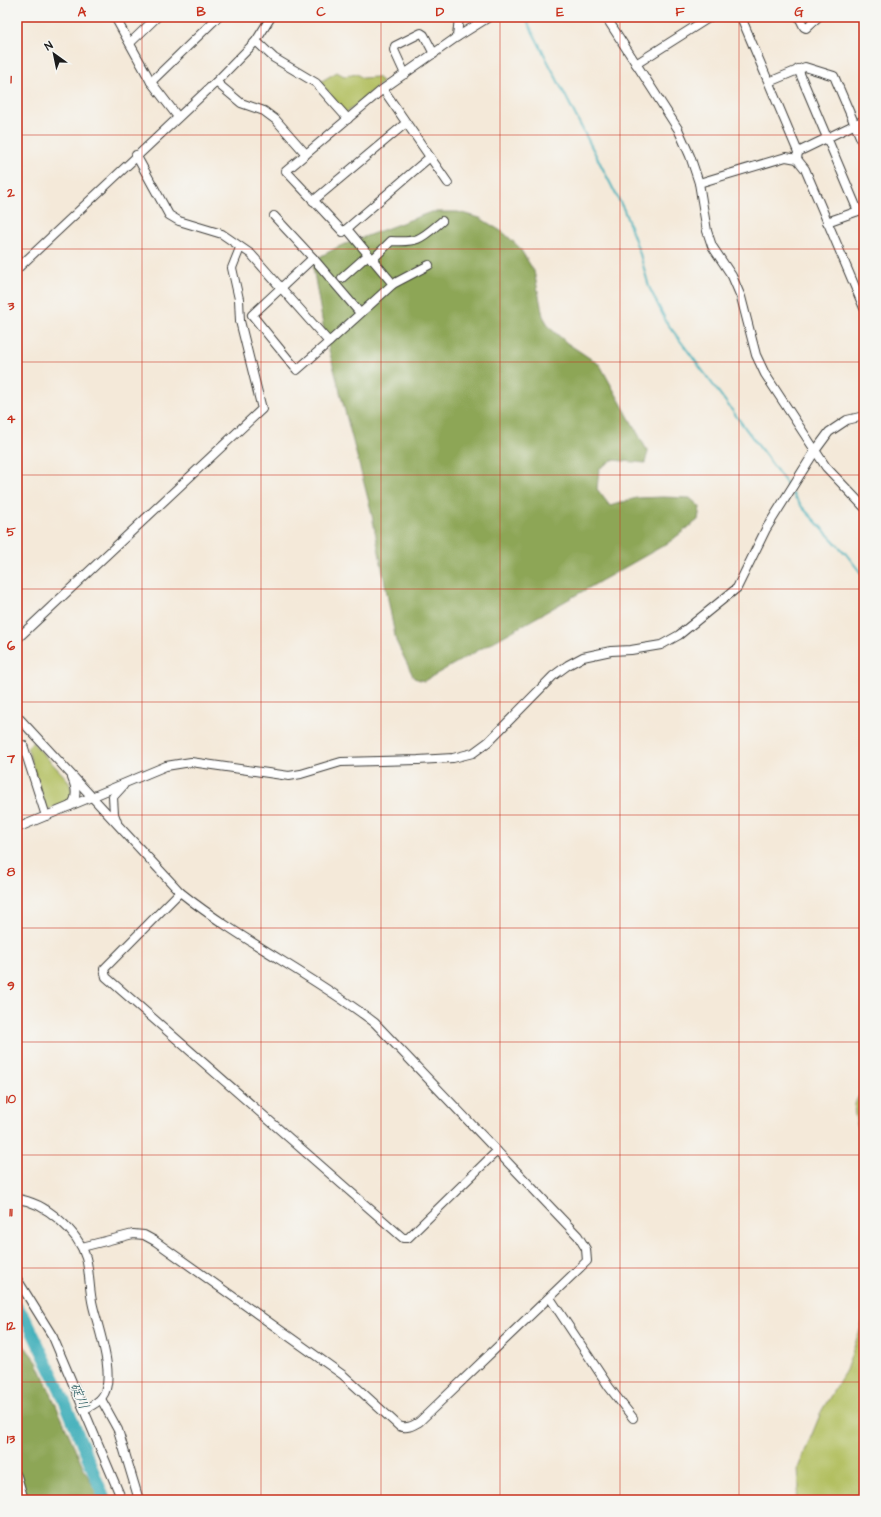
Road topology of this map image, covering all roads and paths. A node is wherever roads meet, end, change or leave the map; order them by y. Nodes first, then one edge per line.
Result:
1 (115, 17) edge
2 (157, 17) edge
3 (218, 17) edge
4 (271, 17) edge
5 (459, 17) edge
6 (489, 17) edge
7 (606, 17) edge
8 (710, 17) edge
9 (741, 17) edge
10 (799, 17) edge
11 (818, 17) edge
12 (457, 37) junction
13 (256, 41) junction
14 (130, 43) junction
15 (434, 54) junction
16 (636, 64) junction
17 (798, 70) junction
18 (405, 74) junction
19 (151, 82) junction
20 (216, 82) junction
21 (769, 82) junction
22 (383, 89) junction
23 (178, 117) junction
24 (348, 119) junction
25 (864, 120) edge
26 (406, 123) junction
27 (855, 124) junction
28 (828, 137) junction
29 (864, 146) edge
30 (306, 154) junction
31 (136, 156) junction
32 (798, 156) junction
33 (430, 157) junction
34 (448, 183) dead end
35 (699, 183) junction
36 (313, 201) junction
37 (861, 210) edge
38 (274, 216) dead end
39 (442, 221) dead end
40 (827, 222) junction
41 (347, 229) junction
42 (240, 248) junction
43 (370, 257) junction
44 (312, 258) junction
45 (429, 264) dead end
46 (17, 269) edge
47 (342, 278) dead end
48 (392, 284) junction
49 (281, 288) junction
50 (864, 308) edge
51 (360, 312) junction
52 (329, 342) junction
53 (864, 416) edge
54 (815, 451) junction
55 (864, 506) edge
56 (17, 639) edge
57 (17, 716) edge
58 (17, 747) edge
59 (71, 775) junction
60 (130, 781) junction
61 (91, 798) junction
62 (67, 808) junction
63 (46, 816) junction
64 (17, 828) edge
65 (119, 828) junction
66 (180, 892) junction
67 (497, 1151) junction
68 (17, 1199) edge
69 (82, 1247) junction
70 (17, 1279) edge
71 (550, 1298) junction
72 (101, 1399) junction
73 (85, 1409) junction
74 (633, 1418) dead end
75 (17, 1476) edge
76 (24, 1500) edge
77 (122, 1500) edge
78 (139, 1500) edge

1 - 14 street
2 - 14 street
3 - 19 street
4 - 13 street
5 - 12 street
6 - 12 street
7 - 16 street
8 - 16 street
9 - 21 street
10 - 11 street
12 - 15 street
13 - 20 street
13 - 24 street
14 - 19 street
15 - 18 street
15 - 18 street
16 - 35 street
17 - 21 street
17 - 27 street
17 - 28 street
18 - 22 street
19 - 23 street
20 - 23 street
20 - 30 street
21 - 32 street
22 - 24 street
22 - 26 street
23 - 31 street
24 - 30 street
25 - 27 street
26 - 33 street
26 - 36 street
27 - 28 street
27 - 29 street
28 - 32 street
28 - 37 street
30 - 36 street
31 - 42 street
31 - 46 street
32 - 35 street
32 - 40 street
33 - 34 street
33 - 41 street
35 - 54 street
36 - 41 street
37 - 40 street
38 - 44 street
39 - 43 street
40 - 50 street
41 - 43 street
42 - 49 street
42 - 56 street
43 - 47 street
43 - 48 street
44 - 49 street
44 - 51 street
45 - 48 street
48 - 51 street
49 - 52 street
49 - 52 street
51 - 52 street
53 - 54 street
54 - 55 street
54 - 60 street
57 - 59 street
58 - 63 street
59 - 61 street
59 - 62 street
60 - 61 street
60 - 65 street
61 - 62 street
61 - 65 street
62 - 63 street
63 - 64 street
65 - 66 street
66 - 67 street
66 - 67 street
67 - 71 street
68 - 69 street
69 - 71 street
69 - 72 street
70 - 73 street
71 - 74 street
72 - 73 street
72 - 78 street
73 - 77 street
75 - 76 street

